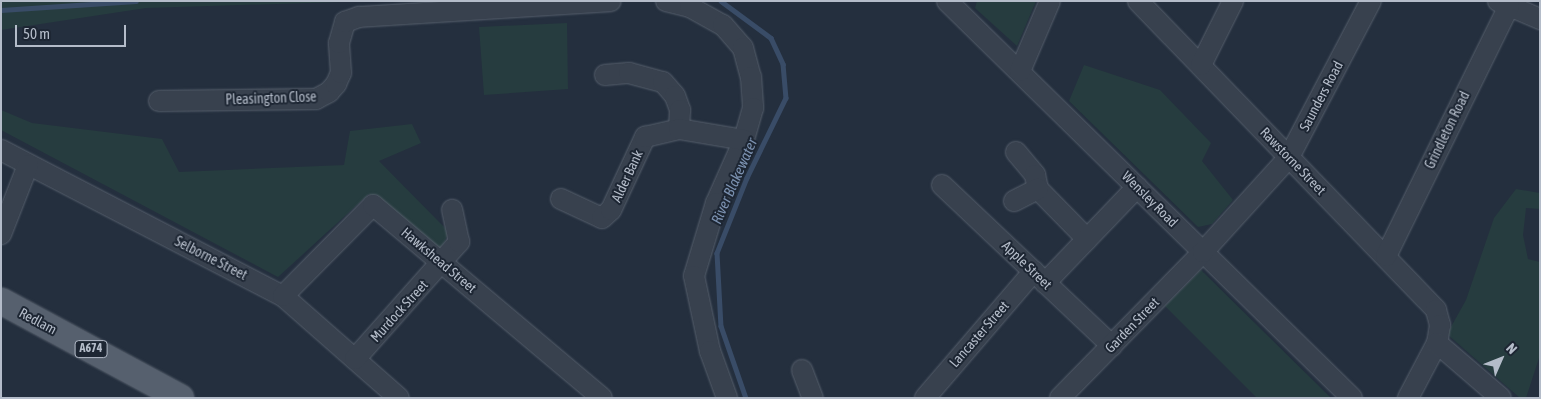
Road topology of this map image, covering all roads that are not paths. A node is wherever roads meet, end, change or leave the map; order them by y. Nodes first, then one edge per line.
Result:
1 (610, 1) edge
2 (666, 1) edge
3 (947, 1) edge
4 (1050, 1) edge
5 (1138, 1) edge
6 (1233, 1) edge
7 (1370, 1) edge
8 (1504, 4) edge
9 (1540, 19) edge
10 (1201, 65) junction
11 (1020, 71) junction
12 (605, 75) dead end
13 (159, 101) dead end
14 (679, 129) junction
15 (744, 140) junction
16 (1, 150) edge
17 (1016, 152) dead end
18 (1289, 157) junction
19 (28, 165) junction
20 (942, 184) dead end
21 (1137, 187) junction
22 (1038, 189) junction
23 (561, 199) dead end
24 (1014, 201) dead end
25 (452, 210) dead end
26 (1, 234) edge
27 (1087, 239) junction
28 (1203, 252) junction
29 (1386, 256) junction
30 (442, 262) junction
31 (1040, 277) junction
32 (283, 296) junction
33 (1, 301) edge
34 (1439, 334) junction
35 (1112, 346) junction
36 (355, 359) junction
37 (802, 370) dead end
38 (181, 398) edge
39 (399, 398) edge
40 (602, 398) edge
41 (727, 398) edge
42 (813, 398) edge
43 (924, 398) edge
44 (1060, 398) edge
45 (1352, 398) edge
46 (1408, 398) edge
47 (1501, 398) edge

1 - 13 street, Pleasington Close
2 - 15 street
3 - 11 street, Wensley Road
4 - 11 street
5 - 10 street, Rawstorne Street
6 - 10 street
7 - 18 street, Saunders Road
8 - 9 street
8 - 29 street, Grindleton Road
10 - 18 street, Rawstorne Street
11 - 21 street, Wensley Road
12 - 14 street
14 - 15 street, Alder Bank
14 - 23 street, Alder Bank
15 - 41 street
16 - 19 street, Selborne Street
17 - 22 street
18 - 28 street, Saunders Road
18 - 29 street, Rawstorne Street
19 - 26 street
19 - 32 street, Selborne Street
20 - 31 street, Apple Street
21 - 27 street, Lancaster Street
21 - 28 street, Wensley Road
22 - 24 street
22 - 27 street
25 - 30 street, Murdock Street
27 - 31 street, Lancaster Street
28 - 35 street, Garden Street
28 - 45 street, Wensley Road
29 - 34 street, Rawstorne Street
30 - 32 street, Hawkshead Street
30 - 36 street, Murdock Street
30 - 40 street, Hawkshead Street
31 - 35 street, Apple Street
31 - 43 street, Lancaster Street
32 - 36 street, Selborne Street
33 - 38 main road, Redlam / A674
34 - 46 street
34 - 47 street
35 - 44 street, Garden Street
36 - 39 street, Selborne Street
37 - 42 street

